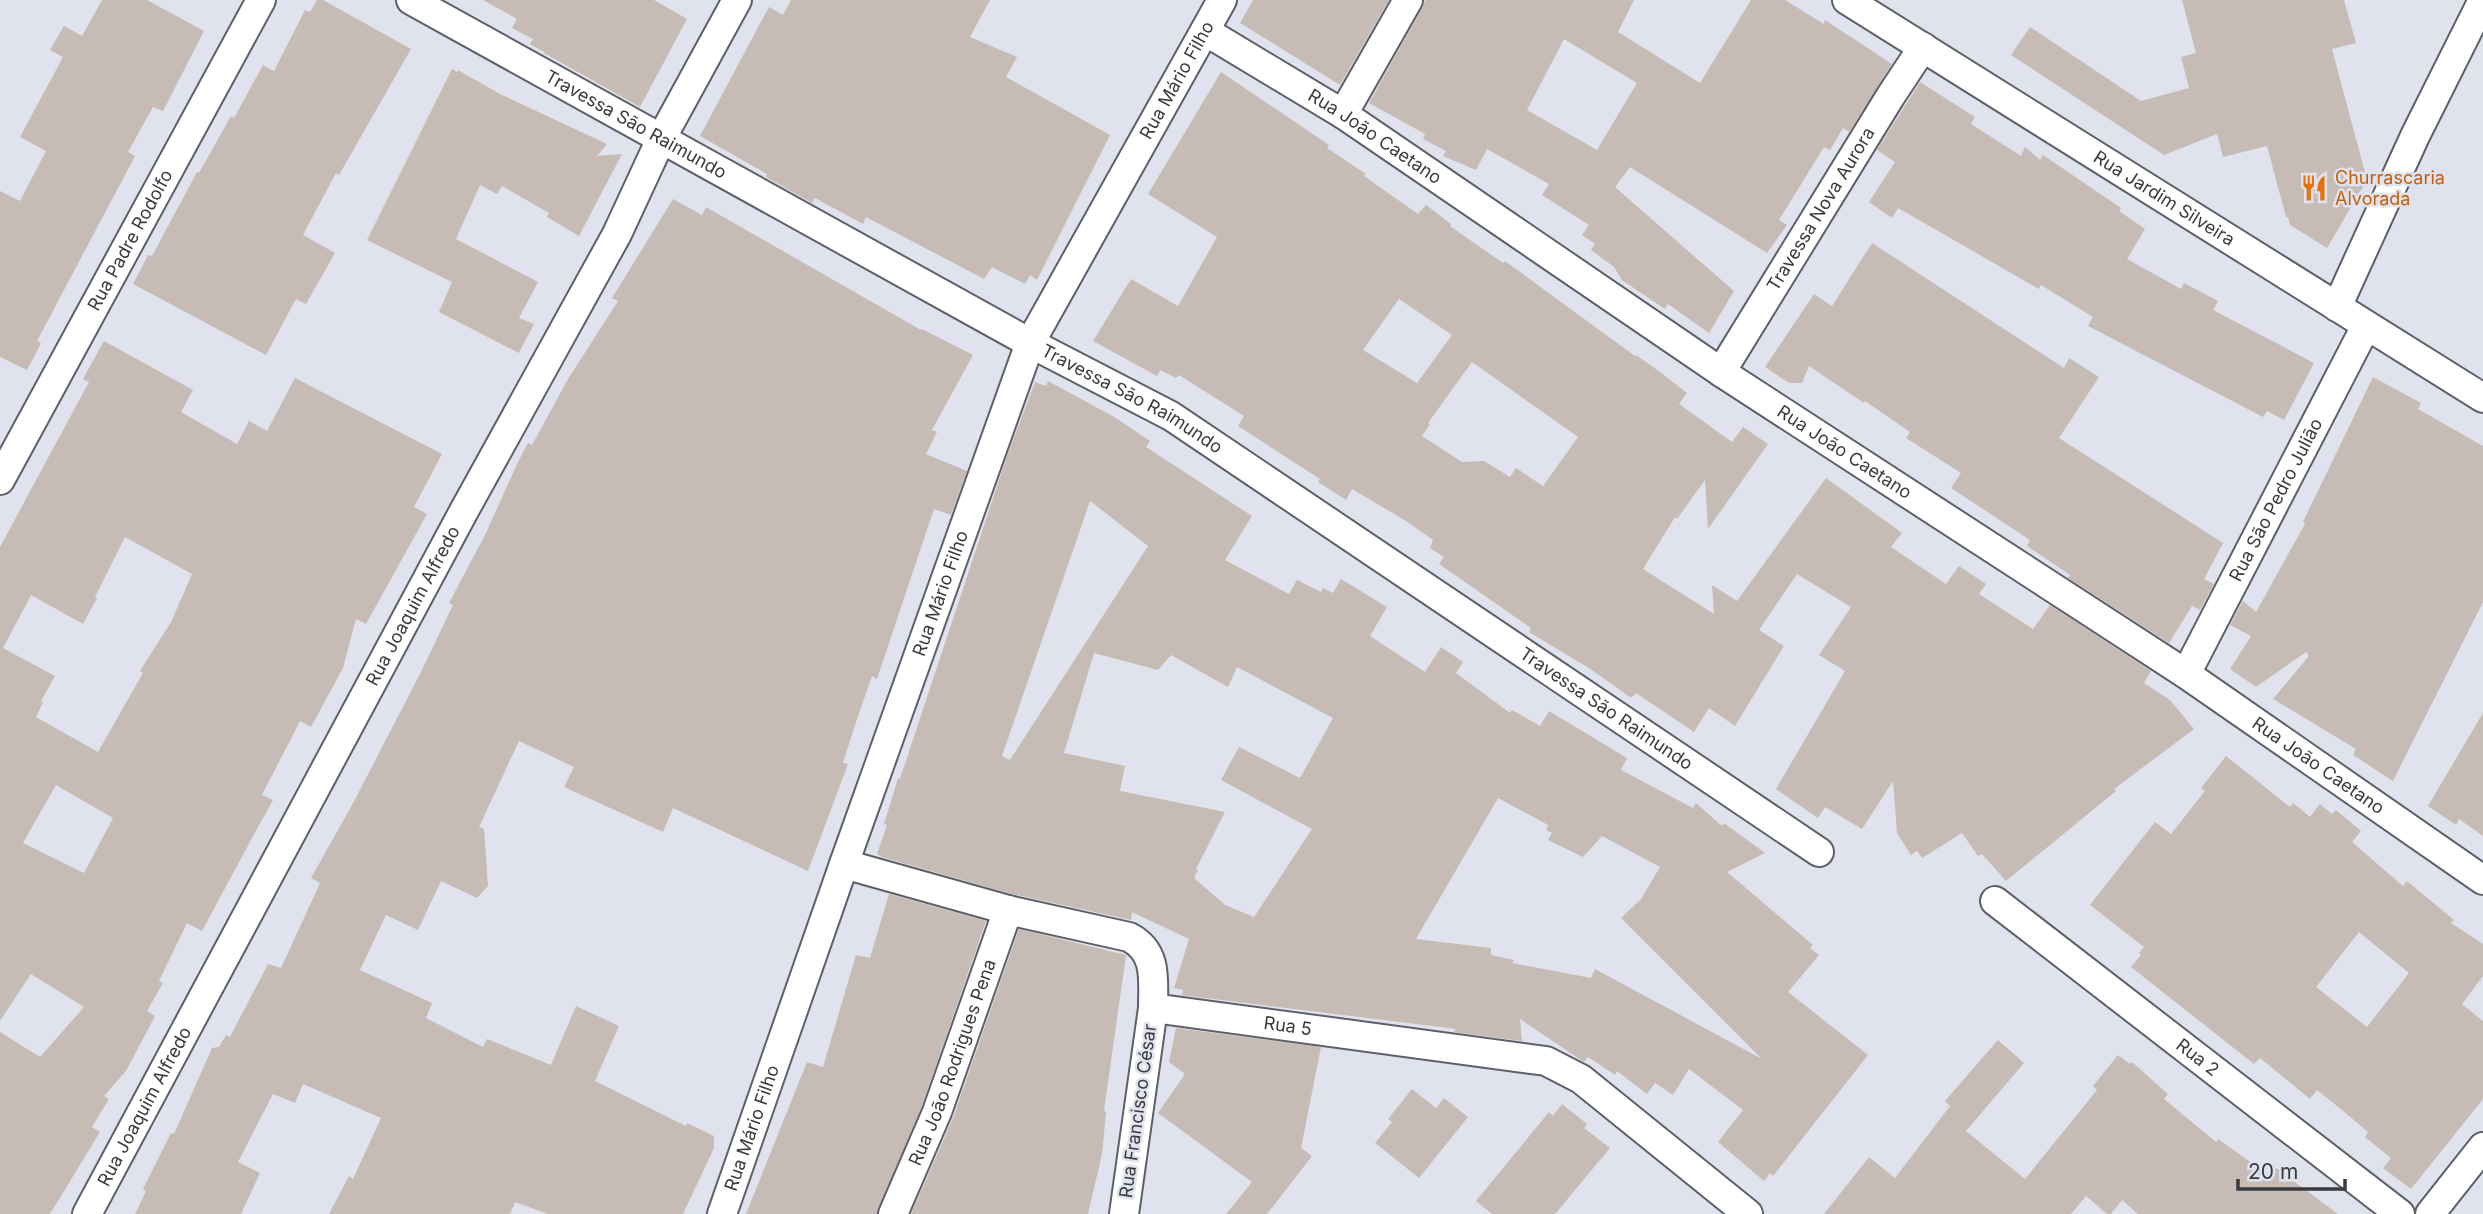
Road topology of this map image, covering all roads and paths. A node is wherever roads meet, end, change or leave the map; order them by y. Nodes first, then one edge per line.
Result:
1 (261, 0) edge
2 (411, 0) edge
3 (737, 0) edge
4 (1222, 0) edge
5 (1408, 0) edge
6 (1847, 0) edge
7 (2483, 0) edge
8 (1205, 31) junction
9 (1923, 47) junction
10 (1343, 114) junction
11 (661, 139) junction
12 (2337, 307) junction
13 (2366, 326) junction
14 (1030, 343) junction
15 (1721, 372) junction
16 (2483, 398) edge
17 (0, 480) edge
18 (2186, 674) junction
19 (1819, 852) dead end
20 (844, 864) junction
21 (2483, 880) edge
22 (1995, 901) dead end
23 (1008, 910) junction
24 (1153, 1008) junction
25 (2483, 1147) edge
26 (87, 1214) edge
27 (722, 1214) edge
28 (892, 1214) edge
29 (1124, 1214) edge
30 (1748, 1214) edge
31 (2400, 1214) edge
32 (2430, 1214) edge

1 - 17 street, Rua Padre Rodolfo
2 - 11 street, Travessa São Raimundo
3 - 11 street, Rua Joaquim Alfredo
4 - 8 street, Rua Mário Filho
5 - 10 street
6 - 9 street, Rua Jardim Silveira
7 - 12 street
8 - 10 street, Rua João Caetano
8 - 14 street, Rua Mário Filho
9 - 12 street, Rua Jardim Silveira
9 - 15 street, Travessa Nova Aurora
10 - 15 street, Rua João Caetano
11 - 14 street, Travessa São Raimundo
11 - 26 street, Rua Joaquim Alfredo
12 - 13 street, Rua Jardim Silveira
13 - 16 street, Rua Jardim Silveira
13 - 18 street, Rua São Pedro Julião
14 - 19 street, Travessa São Raimundo
14 - 20 street, Rua Mário Filho
15 - 18 street, Rua João Caetano
18 - 21 street, Rua João Caetano
20 - 23 street
20 - 27 street, Rua Mário Filho
22 - 31 street, Rua 2
23 - 24 street
23 - 28 street, Rua João Rodrigues Pena
24 - 29 street, Rua Francisco César
24 - 30 street, Rua 5
25 - 32 street

